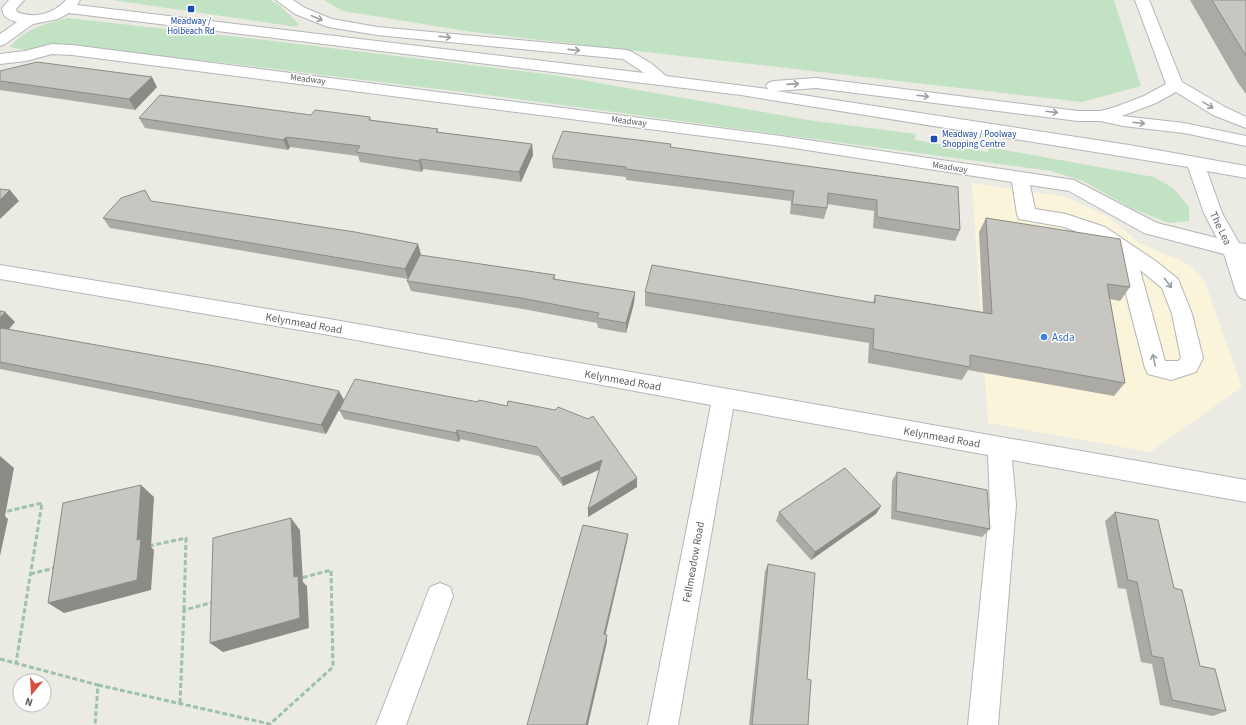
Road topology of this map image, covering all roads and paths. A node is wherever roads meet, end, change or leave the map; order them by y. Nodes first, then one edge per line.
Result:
1 (0, 0) edge
2 (283, 0) edge
3 (1142, 0) edge
4 (16, 1) edge
5 (70, 4) edge
6 (29, 20) junction
7 (0, 41) edge
8 (0, 59) edge
9 (660, 79) junction
10 (1175, 85) junction
11 (741, 90) junction
12 (1101, 116) junction
13 (1246, 123) edge
14 (1246, 142) edge
15 (1196, 164) junction
16 (1246, 172) edge
17 (1020, 178) junction
18 (1239, 250) edge
19 (1137, 260) junction
20 (0, 272) edge
21 (1246, 292) edge
22 (723, 399) junction
23 (999, 448) junction
24 (1246, 491) edge
25 (0, 513) edge
26 (143, 548) dead end
27 (59, 567) edge
28 (30, 574) junction
29 (295, 579) edge
30 (440, 596) dead end
31 (219, 601) edge
32 (184, 610) junction
33 (0, 659) edge
34 (16, 663) junction
35 (98, 685) junction
36 (180, 703) junction
37 (270, 724) edge
38 (94, 725) edge
39 (391, 725) edge
40 (663, 725) edge
41 (983, 725) edge

1 - 4 street
2 -> 9 street
3 - 10 street
4 - 6 street
5 - 6 street
5 - 9 street
6 - 7 street
8 - 17 street, Meadway
9 - 11 street
10 - 12 street
10 -> 13 street
11 -> 12 street
11 - 15 street
12 -> 14 street
15 - 16 street
15 - 18 street, The Lea
17 - 18 street, Meadway
17 - 19 street
18 - 21 street, The Lea
19 -> 19 street
20 - 22 street, Kelynmead Road
22 - 23 street, Kelynmead Road
22 - 40 street, Fellmeadow Road
23 - 24 street, Kelynmead Road
23 - 41 street
25 - 28 path
26 - 32 path
27 - 28 path
28 - 34 path
29 - 37 path
30 - 39 street
31 - 32 path
32 - 36 path
33 - 34 path
34 - 35 path
35 - 36 path
35 - 38 path
36 - 37 path

